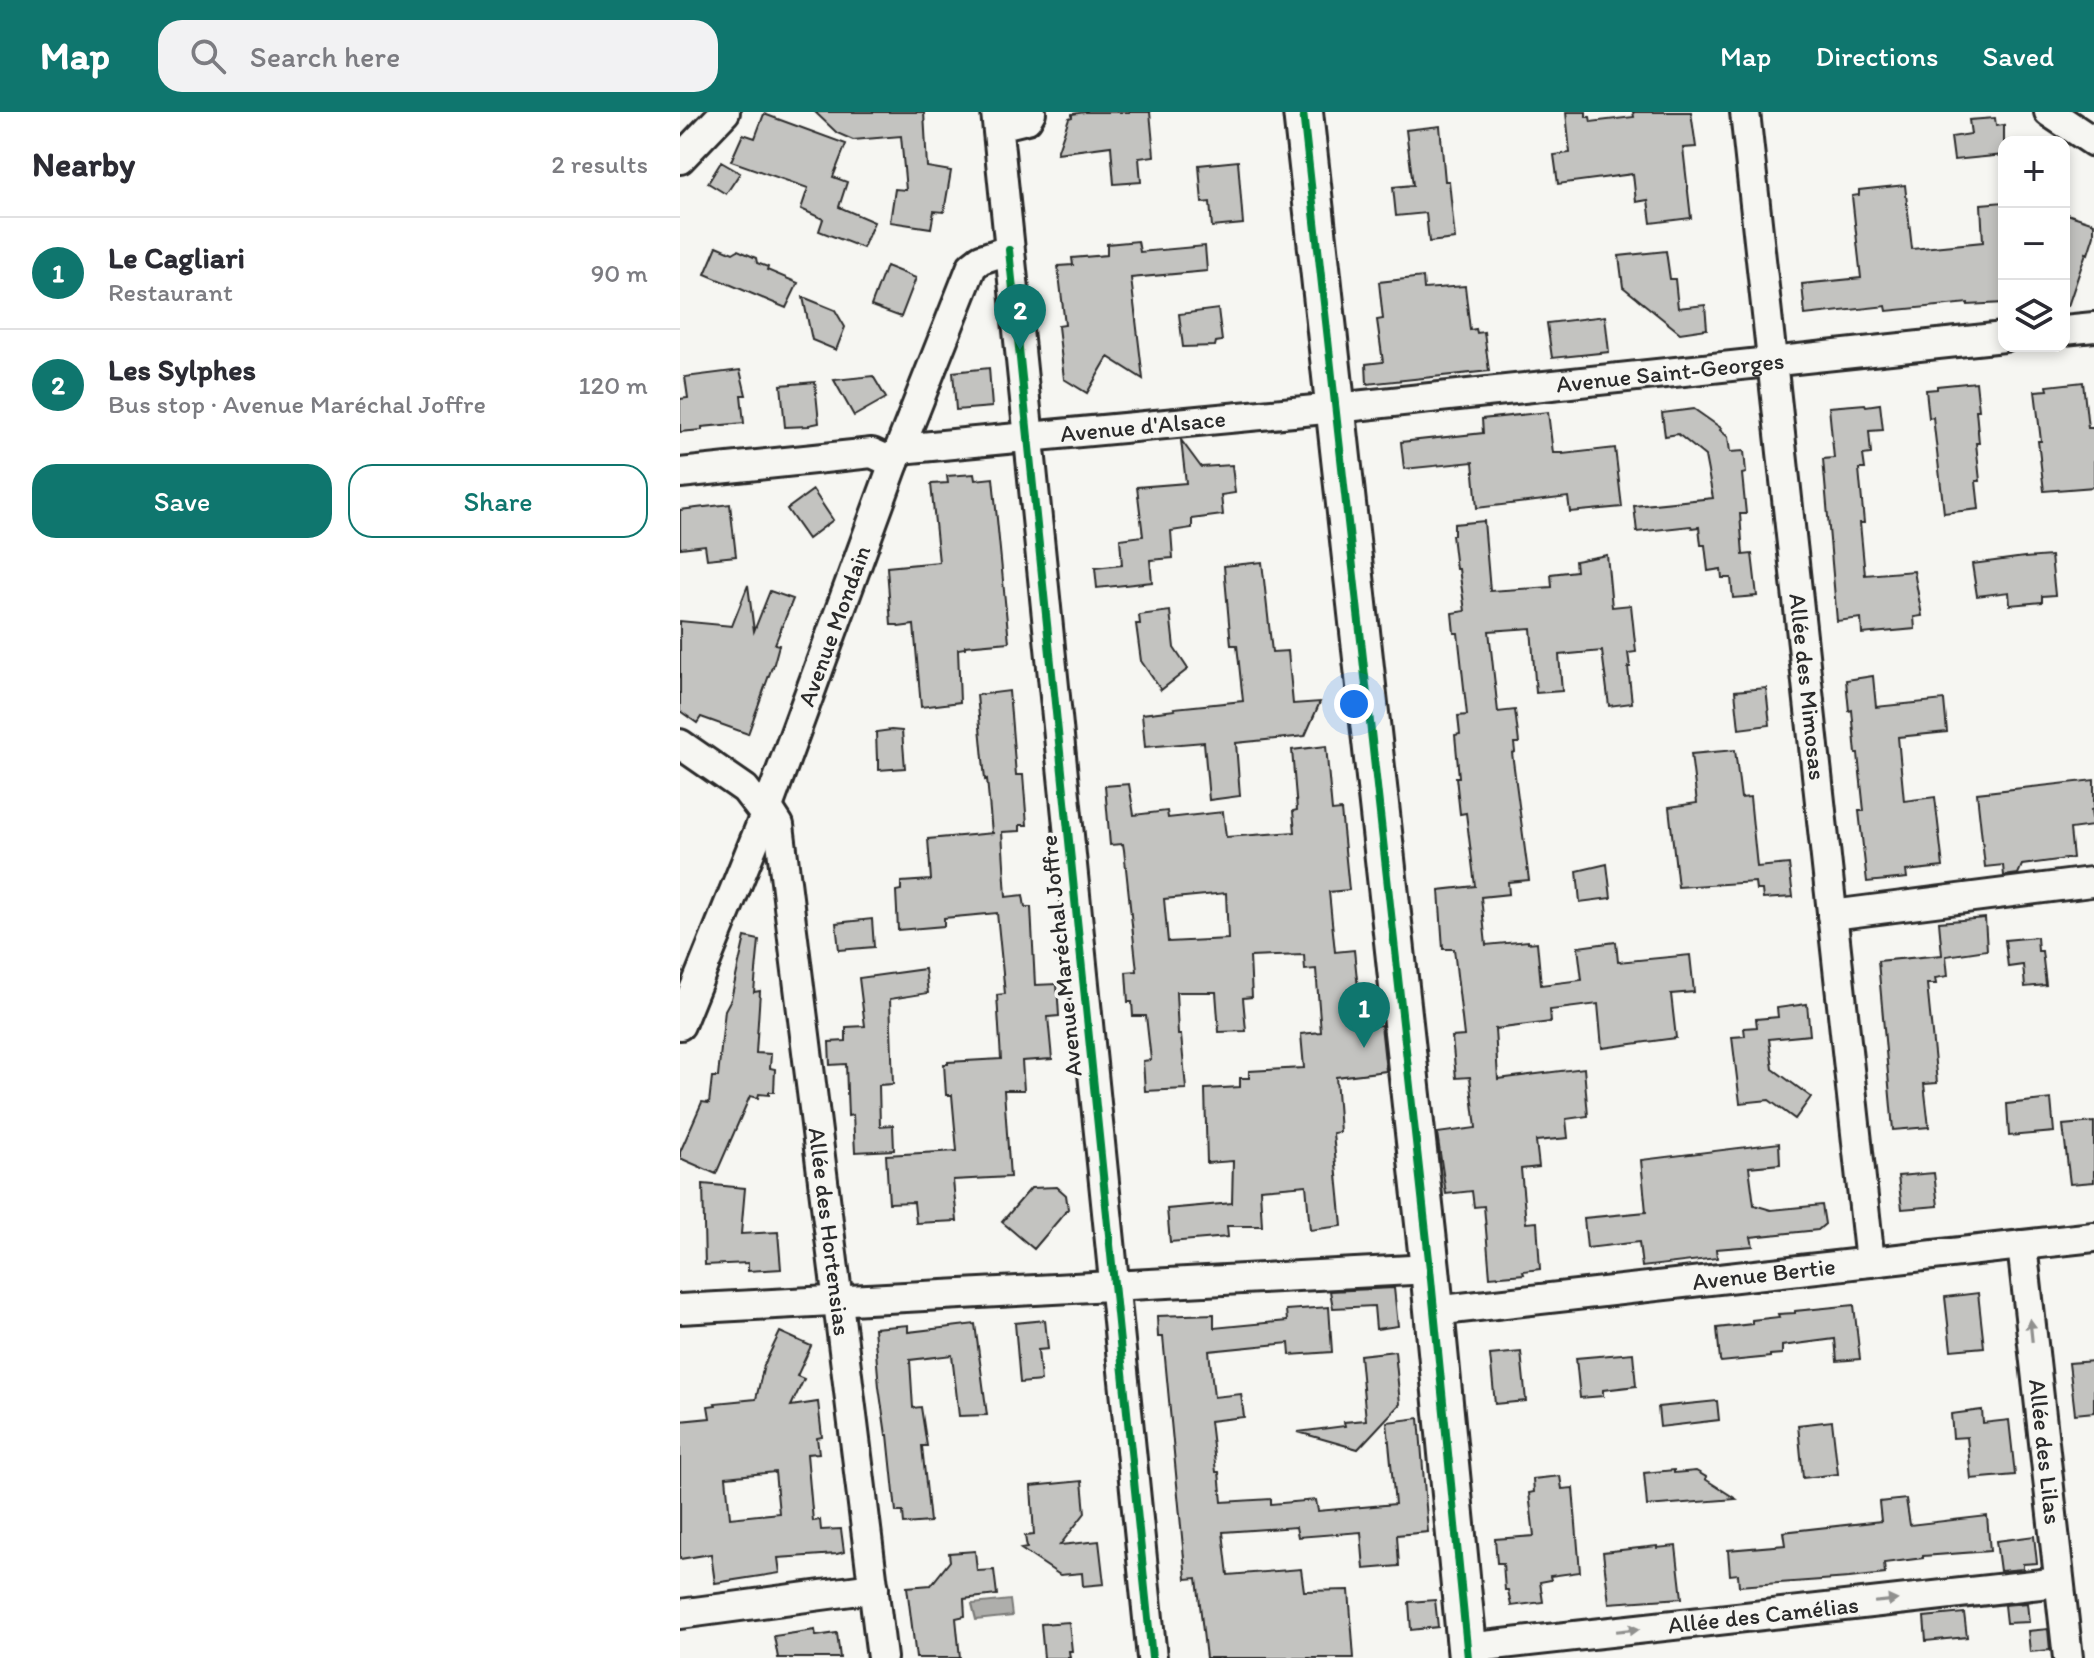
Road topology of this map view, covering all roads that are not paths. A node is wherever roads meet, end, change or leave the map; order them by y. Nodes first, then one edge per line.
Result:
1 (725, 112) edge
2 (1031, 112) edge
3 (1303, 112) edge
4 (1745, 112) edge
5 (2049, 112) edge
6 (997, 119) edge
7 (2094, 142) edge
8 (680, 159) edge
9 (1009, 250) junction
10 (2094, 327) edge
11 (2070, 329) edge
12 (1998, 338) edge
13 (1771, 362) junction
14 (1336, 408) junction
15 (1028, 436) junction
16 (897, 456) junction
17 (680, 473) edge
18 (680, 744) edge
19 (766, 811) junction
20 (2091, 882) dead end
21 (1832, 915) junction
22 (680, 1025) edge
23 (2094, 1237) edge
24 (2022, 1245) junction
25 (1870, 1262) junction
26 (1430, 1269) junction
27 (1115, 1286) junction
28 (838, 1301) junction
29 (680, 1309) edge
30 (1434, 1311) junction
31 (2059, 1582) junction
32 (874, 1588) junction
33 (680, 1614) edge
34 (1467, 1653) edge
35 (882, 1658) edge
36 (1152, 1658) edge
37 (2068, 1658) edge

1 - 8 street
2 - 6 street
3 - 14 street
4 - 13 street, Allée des Mimosas
5 - 7 street
6 - 9 street, Avenue Maréchal Joffre
9 - 15 street, Avenue Maréchal Joffre
9 - 16 street, Avenue Mondain
10 - 11 street
12 - 13 street, Avenue Saint-Georges
13 - 14 street, Avenue Saint-Georges
13 - 21 street, Allée des Mimosas
14 - 15 street, Avenue d'Alsace
14 - 26 street
15 - 16 street, Avenue d'Alsace
15 - 27 street, Avenue Maréchal Joffre
16 - 17 street, Avenue d'Alsace
16 - 19 street, Avenue Mondain
18 - 19 street
19 - 22 street, Avenue Mondain
19 - 28 street, Allée des Hortensias
20 - 21 street
21 - 25 street, Allée des Mimosas
23 - 24 street, Avenue Bertie
24 - 25 street, Avenue Bertie
31 -> 24 street, Allée des Lilas
25 - 30 street, Avenue Bertie
26 - 27 street
26 - 30 street
27 - 28 street
27 - 36 street, Avenue Maréchal Joffre
28 - 29 street
28 - 32 street, Allée des Hortensias
30 - 34 street
34 -> 31 street, Allée des Camélias
31 - 37 street, Allée des Lilas
32 - 33 street
32 - 35 street, Allée des Hortensias

